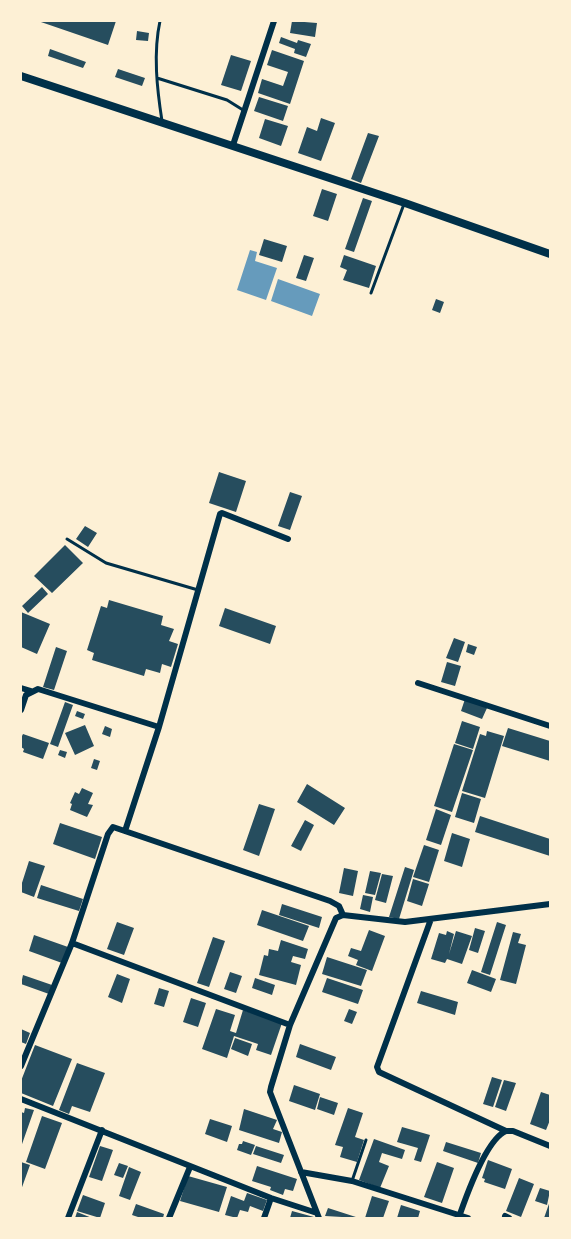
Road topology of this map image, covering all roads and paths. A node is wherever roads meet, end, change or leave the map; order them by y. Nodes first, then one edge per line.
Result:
1 (160, 21) edge
2 (274, 21) edge
3 (21, 76) edge
4 (157, 78) junction
5 (244, 111) junction
6 (162, 123) junction
7 (233, 145) junction
8 (405, 203) junction
9 (550, 254) edge
10 (371, 293) dead end
11 (68, 539) dead end
12 (288, 539) dead end
13 (198, 590) junction
14 (418, 682) dead end
15 (21, 688) edge
16 (31, 691) junction
17 (21, 710) edge
18 (550, 726) edge
19 (159, 727) junction
20 (125, 831) junction
21 (550, 904) edge
22 (343, 915) junction
23 (431, 919) junction
24 (72, 943) junction
25 (290, 1025) junction
26 (21, 1065) edge
27 (21, 1100) edge
28 (102, 1130) junction
29 (506, 1131) junction
30 (366, 1140) dead end
31 (550, 1146) edge
32 (190, 1167) junction
33 (301, 1172) junction
34 (352, 1181) junction
35 (271, 1198) junction
36 (460, 1214) junction
37 (318, 1215) edge
38 (68, 1218) edge
39 (169, 1218) edge
40 (264, 1218) edge
41 (468, 1218) edge

1 - 4 lane
2 - 5 street
3 - 6 street
4 - 5 lane
4 - 6 lane
5 - 7 street
6 - 7 street
7 - 8 street
8 - 9 street
8 - 10 lane
11 - 13 lane
12 - 13 street
13 - 19 street
14 - 18 street
15 - 16 street
16 - 17 street
16 - 19 street
19 - 20 street
20 - 22 street
20 - 24 street
21 - 23 street
22 - 23 street
22 - 25 street
23 - 29 street
24 - 25 street
24 - 26 street
25 - 33 street
27 - 28 street
28 - 32 street
28 - 38 street
29 - 31 street
29 - 36 street
30 - 34 lane
32 - 35 street
32 - 39 street
33 - 34 street
33 - 37 street
34 - 36 street
35 - 37 street
35 - 40 street
36 - 41 street

